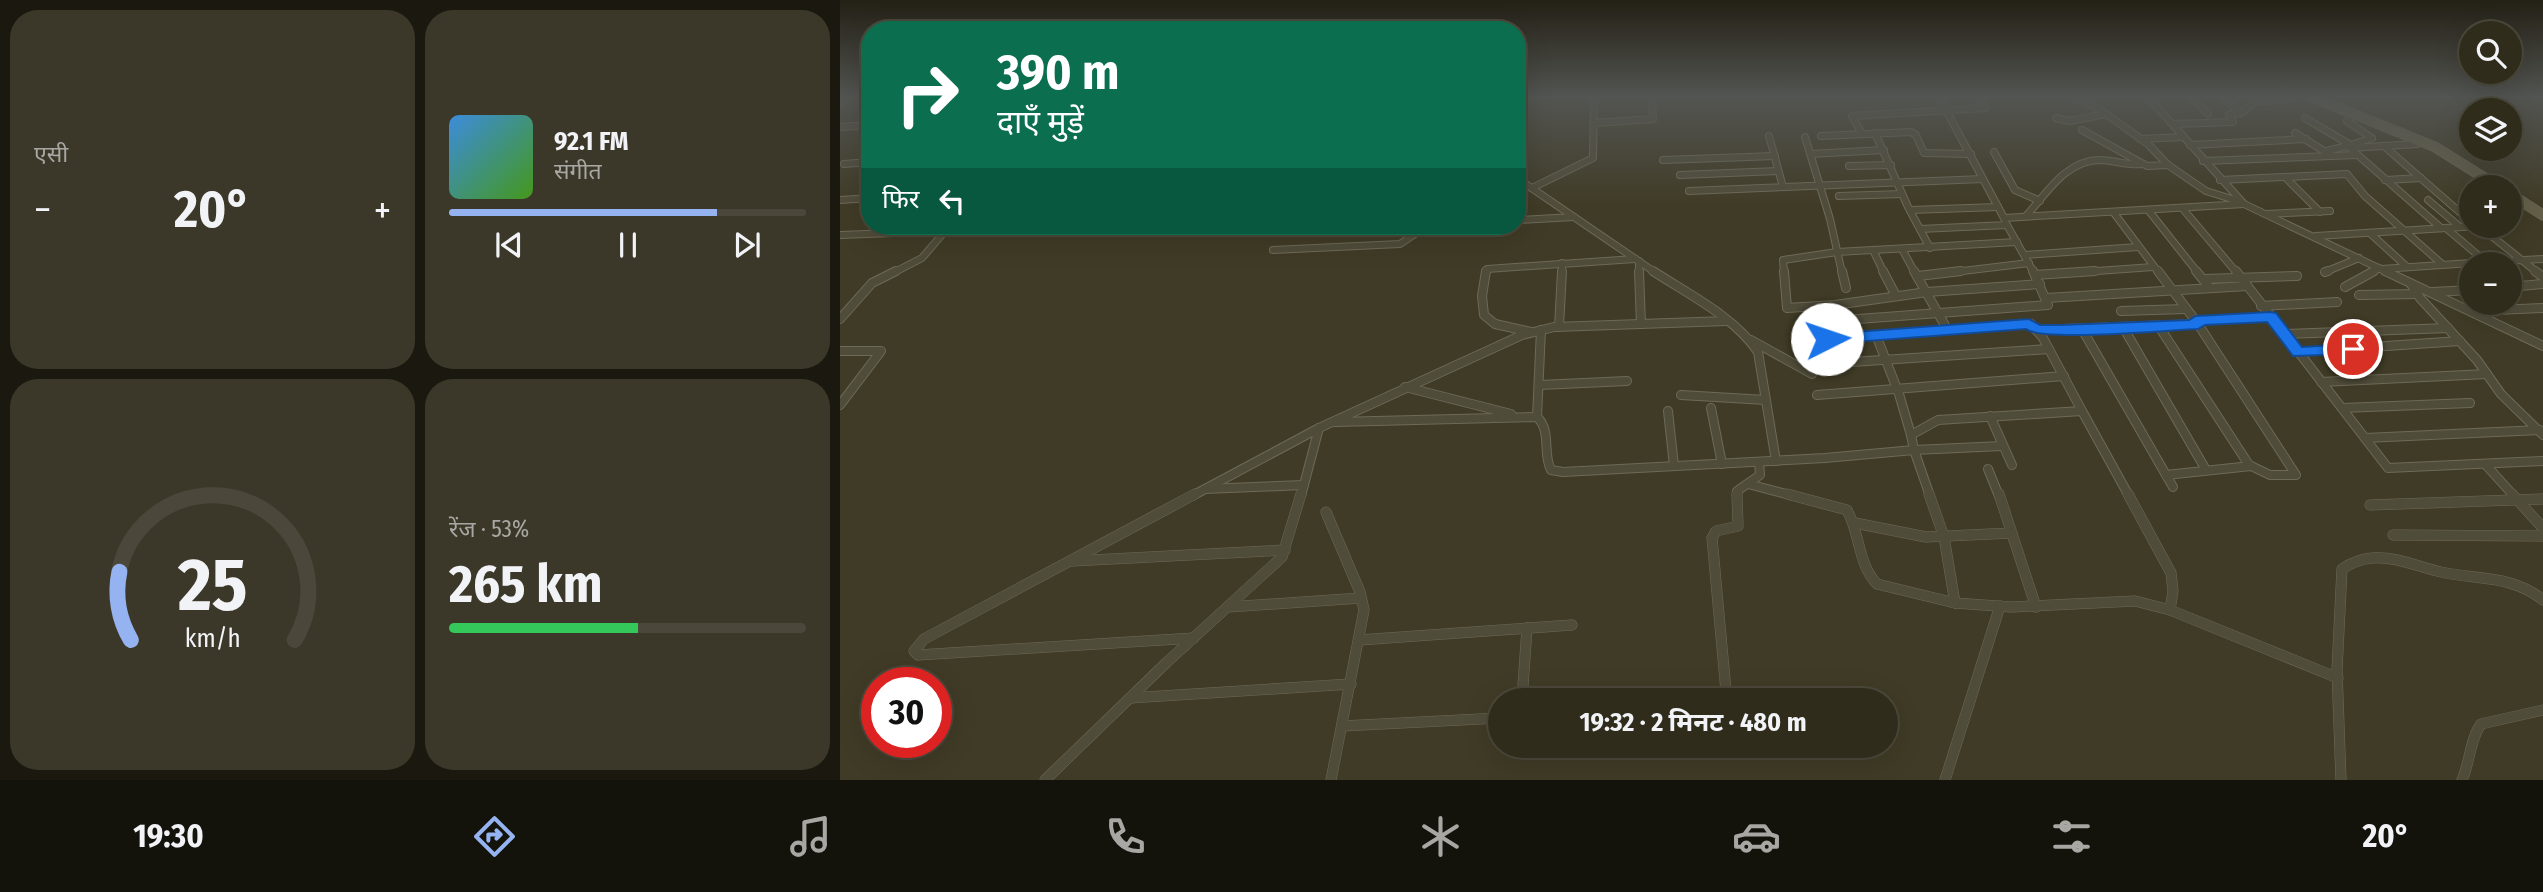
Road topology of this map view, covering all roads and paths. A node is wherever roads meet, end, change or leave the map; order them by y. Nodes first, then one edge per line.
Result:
1 (1594, 133) edge
2 (1886, 133) edge
3 (1913, 133) edge
4 (1959, 133) edge
5 (2088, 133) edge
6 (2132, 133) edge
7 (2180, 133) edge
8 (2295, 133) dead end
9 (2329, 133) edge
10 (2365, 133) edge
11 (2392, 133) edge
12 (2403, 133) edge
13 (1861, 134) joint
14 (1875, 134) junction
15 (1769, 136) dead end
16 (1821, 136) dead end
17 (1805, 137) dead end
18 (2183, 137) junction
19 (2140, 139) junction
20 (2306, 139) junction
21 (2417, 144) junction
22 (2190, 145) junction
23 (2349, 146) junction
24 (2384, 146) junction
25 (1884, 150) junction
26 (1994, 152) dead end
27 (2330, 153) junction
28 (1970, 154) junction
29 (1810, 155) junction
30 (2357, 155) junction
31 (1774, 156) junction
32 (1663, 160) dead end
33 (2203, 161) junction
34 (861, 162) edge
35 (844, 163) dead end
36 (2143, 164) junction
37 (1891, 165) junction
38 (2168, 165) junction
39 (1849, 166) dead end
40 (1778, 171) junction
41 (1680, 175) dead end
42 (2467, 175) edge
43 (2478, 175) edge
44 (2285, 177) junction
45 (2421, 178) junction
46 (1983, 179) junction
47 (2221, 180) junction
48 (2385, 180) junction
49 (1898, 183) junction
50 (1526, 184) edge
51 (1783, 187) junction
52 (1819, 187) junction
53 (1532, 188) junction
54 (1689, 191) dead end
55 (1902, 194) junction
56 (1839, 196) dead end
57 (861, 199) edge
58 (840, 200) edge
59 (2428, 200) dead end
60 (2040, 201) junction
61 (2522, 202) edge
62 (2243, 203) junction
63 (1998, 207) junction
64 (2522, 208) edge
65 (2183, 209) junction
66 (1910, 210) junction
67 (2149, 211) junction
68 (2330, 211) dead end
69 (2459, 211) edge
70 (2320, 212) junction
71 (2114, 213) junction
72 (2263, 214) junction
73 (2543, 215) edge
74 (2026, 216) junction
75 (1575, 217) junction
76 (1526, 220) edge
77 (2543, 221) edge
78 (2006, 222) junction
79 (2459, 227) joint
80 (2443, 228) junction
81 (1920, 229) junction
82 (2406, 230) junction
83 (861, 234) edge
84 (2371, 234) junction
85 (840, 235) edge
86 (942, 235) edge
87 (1413, 235) edge
88 (2313, 236) junction
89 (2494, 238) edge
90 (2017, 242) junction
91 (1930, 247) junction
92 (2138, 247) junction
93 (1902, 249) junction
94 (1273, 250) dead end
95 (1873, 250) junction
96 (1838, 252) junction
97 (2473, 252) edge
98 (2359, 258) junction
99 (2027, 259) junction
100 (2543, 259) edge
101 (1638, 260) junction
102 (2524, 260) junction
103 (1562, 263) junction
104 (2459, 263) edge
105 (2442, 264) junction
106 (2407, 267) junction
107 (2153, 268) junction
108 (2380, 269) junction
109 (2325, 272) dead end
110 (2035, 275) junction
111 (1918, 276) junction
112 (2297, 276) dead end
113 (2543, 277) edge
114 (2240, 278) junction
115 (2204, 279) junction
116 (2412, 284) junction
117 (2543, 284) edge
118 (2040, 285) junction
119 (2247, 286) junction
120 (2345, 286) dead end
121 (2522, 286) edge
122 (1846, 288) dead end
123 (2210, 288) junction
124 (2169, 289) junction
125 (2459, 291) edge
126 (1927, 292) junction
127 (2430, 293) junction
128 (2418, 294) junction
129 (2359, 295) dead end
130 (1896, 296) junction
131 (2046, 298) junction
132 (2337, 302) dead end
133 (2262, 306) junction
134 (2459, 306) edge
135 (2543, 308) edge
136 (2185, 309) junction
137 (2522, 309) edge
138 (2121, 311) dead end
139 (1938, 313) junction
140 (2477, 315) edge
141 (841, 316) edge
142 (2270, 317) junction
143 (1727, 321) junction
144 (1804, 323) dead end
145 (2197, 323) junction
146 (1641, 324) junction
147 (2158, 325) junction
148 (1559, 327) junction
149 (2123, 327) junction
150 (2448, 328) junction
151 (1947, 329) junction
152 (2082, 329) junction
153 (1541, 330) junction
154 (2036, 330) junction
155 (1531, 332) junction
156 (2284, 334) junction
157 (1877, 335) junction
158 (1748, 338) junction
159 (1802, 341) dead end
160 (2460, 341) junction
161 (2543, 346) edge
162 (2049, 349) junction
163 (840, 351) edge
164 (2298, 352) junction
165 (1886, 359) junction
166 (1806, 365) dead end
167 (1812, 374) dead end
168 (2487, 374) junction
169 (2064, 376) junction
170 (1627, 381) dead end
171 (2321, 382) junction
172 (1540, 385) junction
173 (1405, 387) junction
174 (1897, 391) junction
175 (1681, 395) dead end
176 (1817, 395) dead end
177 (1766, 400) junction
178 (2470, 403) dead end
179 (840, 405) edge
180 (1711, 408) dead end
181 (2342, 408) junction
182 (1668, 411) dead end
183 (2082, 411) junction
184 (1521, 416) junction
185 (1537, 416) junction
186 (1990, 416) junction
187 (1330, 423) junction
188 (1319, 428) junction
189 (2541, 432) edge
190 (1911, 435) junction
191 (2365, 438) junction
192 (2002, 446) junction
193 (1914, 450) junction
194 (1776, 461) junction
195 (2543, 461) edge
196 (1759, 462) junction
197 (1722, 464) junction
198 (2486, 464) junction
199 (2012, 465) dead end
200 (2250, 466) junction
201 (1674, 467) junction
202 (1988, 469) dead end
203 (2206, 470) junction
204 (2166, 475) junction
205 (1748, 484) junction
206 (1304, 485) junction
207 (2173, 487) dead end
208 (1202, 489) junction
209 (2543, 499) edge
210 (2518, 500) junction
211 (2370, 505) dead end
212 (1326, 512) dead end
213 (1855, 523) junction
214 (2543, 528) edge
215 (2012, 533) junction
216 (2393, 535) dead end
217 (2543, 536) edge
218 (1944, 537) junction
219 (1285, 550) junction
220 (1069, 561) junction
221 (1361, 598) junction
222 (2543, 600) edge
223 (1955, 603) junction
224 (2000, 606) junction
225 (1228, 607) junction
226 (2036, 607) junction
227 (2171, 610) junction
228 (1572, 625) dead end
229 (1527, 628) junction
230 (1194, 638) junction
231 (1359, 640) junction
232 (2338, 678) junction
233 (1350, 684) junction
234 (1522, 688) edge
235 (1726, 688) edge
236 (1130, 698) junction
237 (2543, 710) edge
238 (1488, 719) edge
239 (1342, 726) junction
240 (2344, 779) edge
241 (1045, 780) edge
242 (1331, 780) edge
243 (1945, 780) edge
244 (2462, 780) edge

1 - 53 street
2 - 14 street
3 - 28 street
4 - 28 street
5 - 36 street
6 - 19 street
7 - 18 street
8 - 20 street
9 - 23 street
10 - 23 street
11 - 21 main road
12 - 43 main road
13 - 14 street
13 - 16 street
14 - 25 street
15 - 31 street
17 - 29 street
18 - 19 street
18 - 22 street
19 - 38 street
20 - 22 street
20 - 27 street
21 - 24 street
21 - 42 main road
22 - 33 street
23 - 24 street
23 - 27 street
23 - 30 street
24 - 45 street
25 - 29 street
25 - 37 street
26 - 60 street
27 - 30 street
27 - 33 street
28 - 46 street
29 - 52 street
30 - 48 street
31 - 32 street
31 - 40 street
33 - 47 street
34 - 35 street
36 - 38 street
36 - 60 street
37 - 39 street
37 - 49 street
38 - 62 street
40 - 41 street
40 - 51 street
44 - 47 street
44 - 70 street
44 - 82 street
45 - 48 street
45 - 69 street
46 - 49 street
46 - 63 street
47 - 62 street
48 - 80 street
49 - 52 street
49 - 55 street
50 - 53 street
51 - 52 street
51 - 54 street
52 - 96 street
53 - 75 street
55 - 56 street
55 - 66 street
57 - 58 street
59 - 79 street
60 - 74 street
61 - 73 main road
62 - 65 street
62 - 72 street
63 - 66 street
63 - 78 street
64 - 77 main road
65 - 67 street
65 - 114 street
66 - 81 street
67 - 71 street
67 - 115 street
68 - 70 street
70 - 72 street
71 - 74 street
71 - 92 street
72 - 88 street
74 - 78 street
75 - 76 street
75 - 101 street
78 - 81 street
78 - 90 street
79 - 80 street
80 - 82 street
80 - 97 street
81 - 91 street
82 - 84 street
82 - 105 street
83 - 85 street
84 - 88 street
84 - 106 street
86 - 141 street
87 - 94 street
88 - 98 street
89 - 102 street
90 - 91 street
90 - 99 street
91 - 93 street
92 - 99 street
92 - 107 street
93 - 95 street
93 - 111 street
95 - 96 street
95 - 130 street
96 - 122 street
96 - 130 street
98 - 108 street
98 - 109 street
99 - 110 street
99 - 111 street
100 - 102 street
101 - 103 street
101 - 143 street
101 - 146 street
102 - 113 street
103 - 148 street
103 - 155 street
104 - 105 street
105 - 106 street
106 - 108 street
107 - 110 street
107 - 124 street
108 - 116 street
108 - 120 street
110 - 118 street
111 - 126 street
112 - 114 street
114 - 115 street
114 - 119 street
115 - 123 street
116 - 127 street
116 - 128 street
117 - 121 street
118 - 126 street
118 - 131 street
119 - 123 street
119 - 133 street
123 - 124 street
124 - 131 street
124 - 136 street
125 - 127 street
126 - 130 street
126 - 139 street
127 - 134 street
128 - 129 street
128 - 150 street
131 - 139 street
132 - 133 street
133 - 142 street
135 - 137 street
136 - 138 street
136 - 145 street
139 - 144 street
139 - 151 street
140 - 161 street
142 - 145 street
142 - 156 street
143 - 146 street
143 - 158 street
145 - 147 street
145 - 200 street
146 - 148 street
147 - 149 street
147 - 200 street
148 - 153 street
149 - 152 street
149 - 203 street
150 - 156 street
150 - 160 street
151 - 154 street
151 - 157 street
152 - 154 street
152 - 204 street
153 - 155 street
153 - 172 street
154 - 162 street
155 - 173 street
156 - 164 street
157 - 159 street
157 - 165 street
158 - 167 street
158 - 177 street
160 - 164 street
160 - 168 street
162 - 165 street
162 - 169 street
163 - 179 street
164 - 171 street
165 - 166 street
165 - 174 street
168 - 171 street
168 - 189 street
169 - 174 street
169 - 183 street
170 - 172 street
171 - 181 street
172 - 185 street
173 - 184 street
173 - 187 street
174 - 176 street
174 - 190 street
175 - 177 street
177 - 194 street
178 - 181 street
180 - 197 street
181 - 191 street
182 - 201 street
183 - 186 street
183 - 227 street
184 - 185 street
184 - 187 street
185 - 201 street
186 - 190 street
186 - 192 street
187 - 188 street
188 - 206 street
188 - 208 street
189 - 191 street
190 - 193 street
191 - 198 street
192 - 193 street
192 - 199 street
193 - 194 street
193 - 218 street
194 - 196 street
195 - 198 street
196 - 197 street
196 - 205 street
197 - 201 street
198 - 210 street
200 - 203 street
202 - 215 street
203 - 204 street
204 - 207 street
205 - 213 street
205 - 235 street
206 - 208 street
206 - 219 street
208 - 220 street
209 - 210 street
210 - 211 street
210 - 214 street
212 - 221 street
213 - 218 street
213 - 223 street
215 - 218 street
215 - 226 street
216 - 217 street
218 - 223 street
219 - 220 street
219 - 225 street
220 - 230 street
221 - 225 street
221 - 231 street
222 - 232 street
223 - 224 street
224 - 226 street
224 - 243 street
225 - 230 street
226 - 227 street
227 - 232 street
228 - 229 street
229 - 231 street
229 - 234 street
230 - 236 street
231 - 233 street
232 - 240 street
233 - 236 street
233 - 239 street
236 - 241 street
237 - 244 street
238 - 239 street
239 - 242 street

